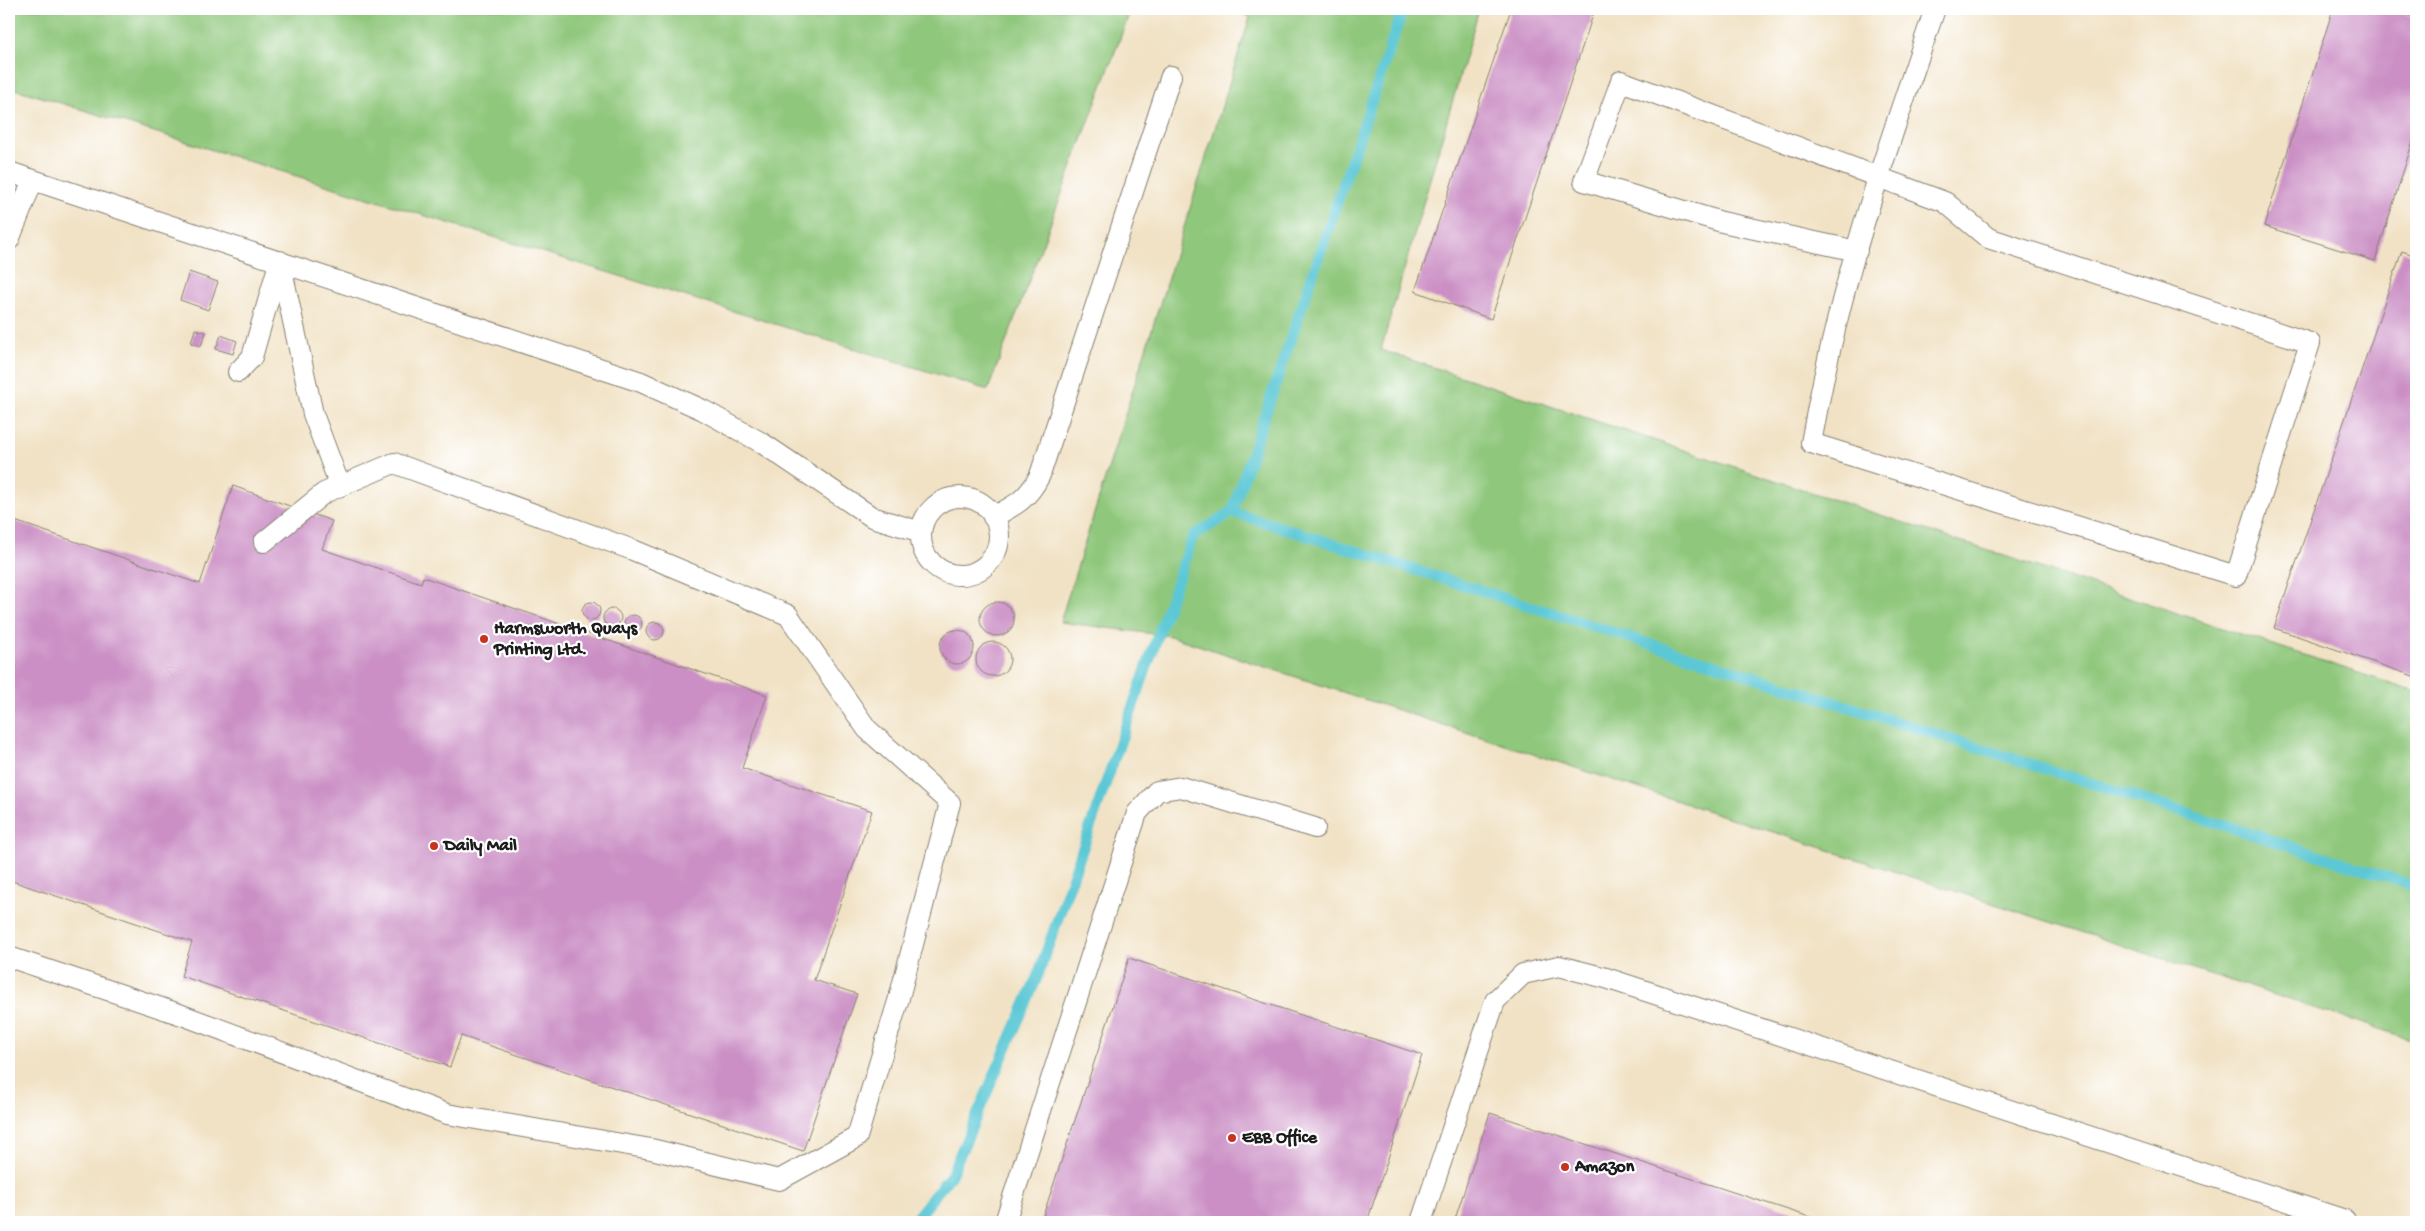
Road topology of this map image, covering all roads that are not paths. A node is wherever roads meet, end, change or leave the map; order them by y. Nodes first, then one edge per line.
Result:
1 (1935, 9) edge
2 (1171, 76) dead end
3 (9, 172) edge
4 (1878, 177) junction
5 (33, 180) junction
6 (9, 240) edge
7 (1857, 251) junction
8 (280, 261) junction
9 (238, 372) dead end
10 (340, 486) junction
11 (993, 517) junction
12 (921, 532) junction
13 (264, 542) dead end
14 (1315, 828) dead end
15 (9, 957) edge
16 (2345, 1220) dead end
17 (1005, 1222) edge
18 (1421, 1222) edge

1 - 4 lane
2 - 11 lane
3 - 5 lane
4 - 7 lane
4 - 7 lane
4 - 7 lane
5 - 6 lane
5 - 8 lane
8 - 9 lane
8 - 10 lane
8 - 12 lane
10 - 13 lane
10 - 15 lane
11 - 12 lane
11 - 12 lane
14 - 17 lane
16 - 18 lane

